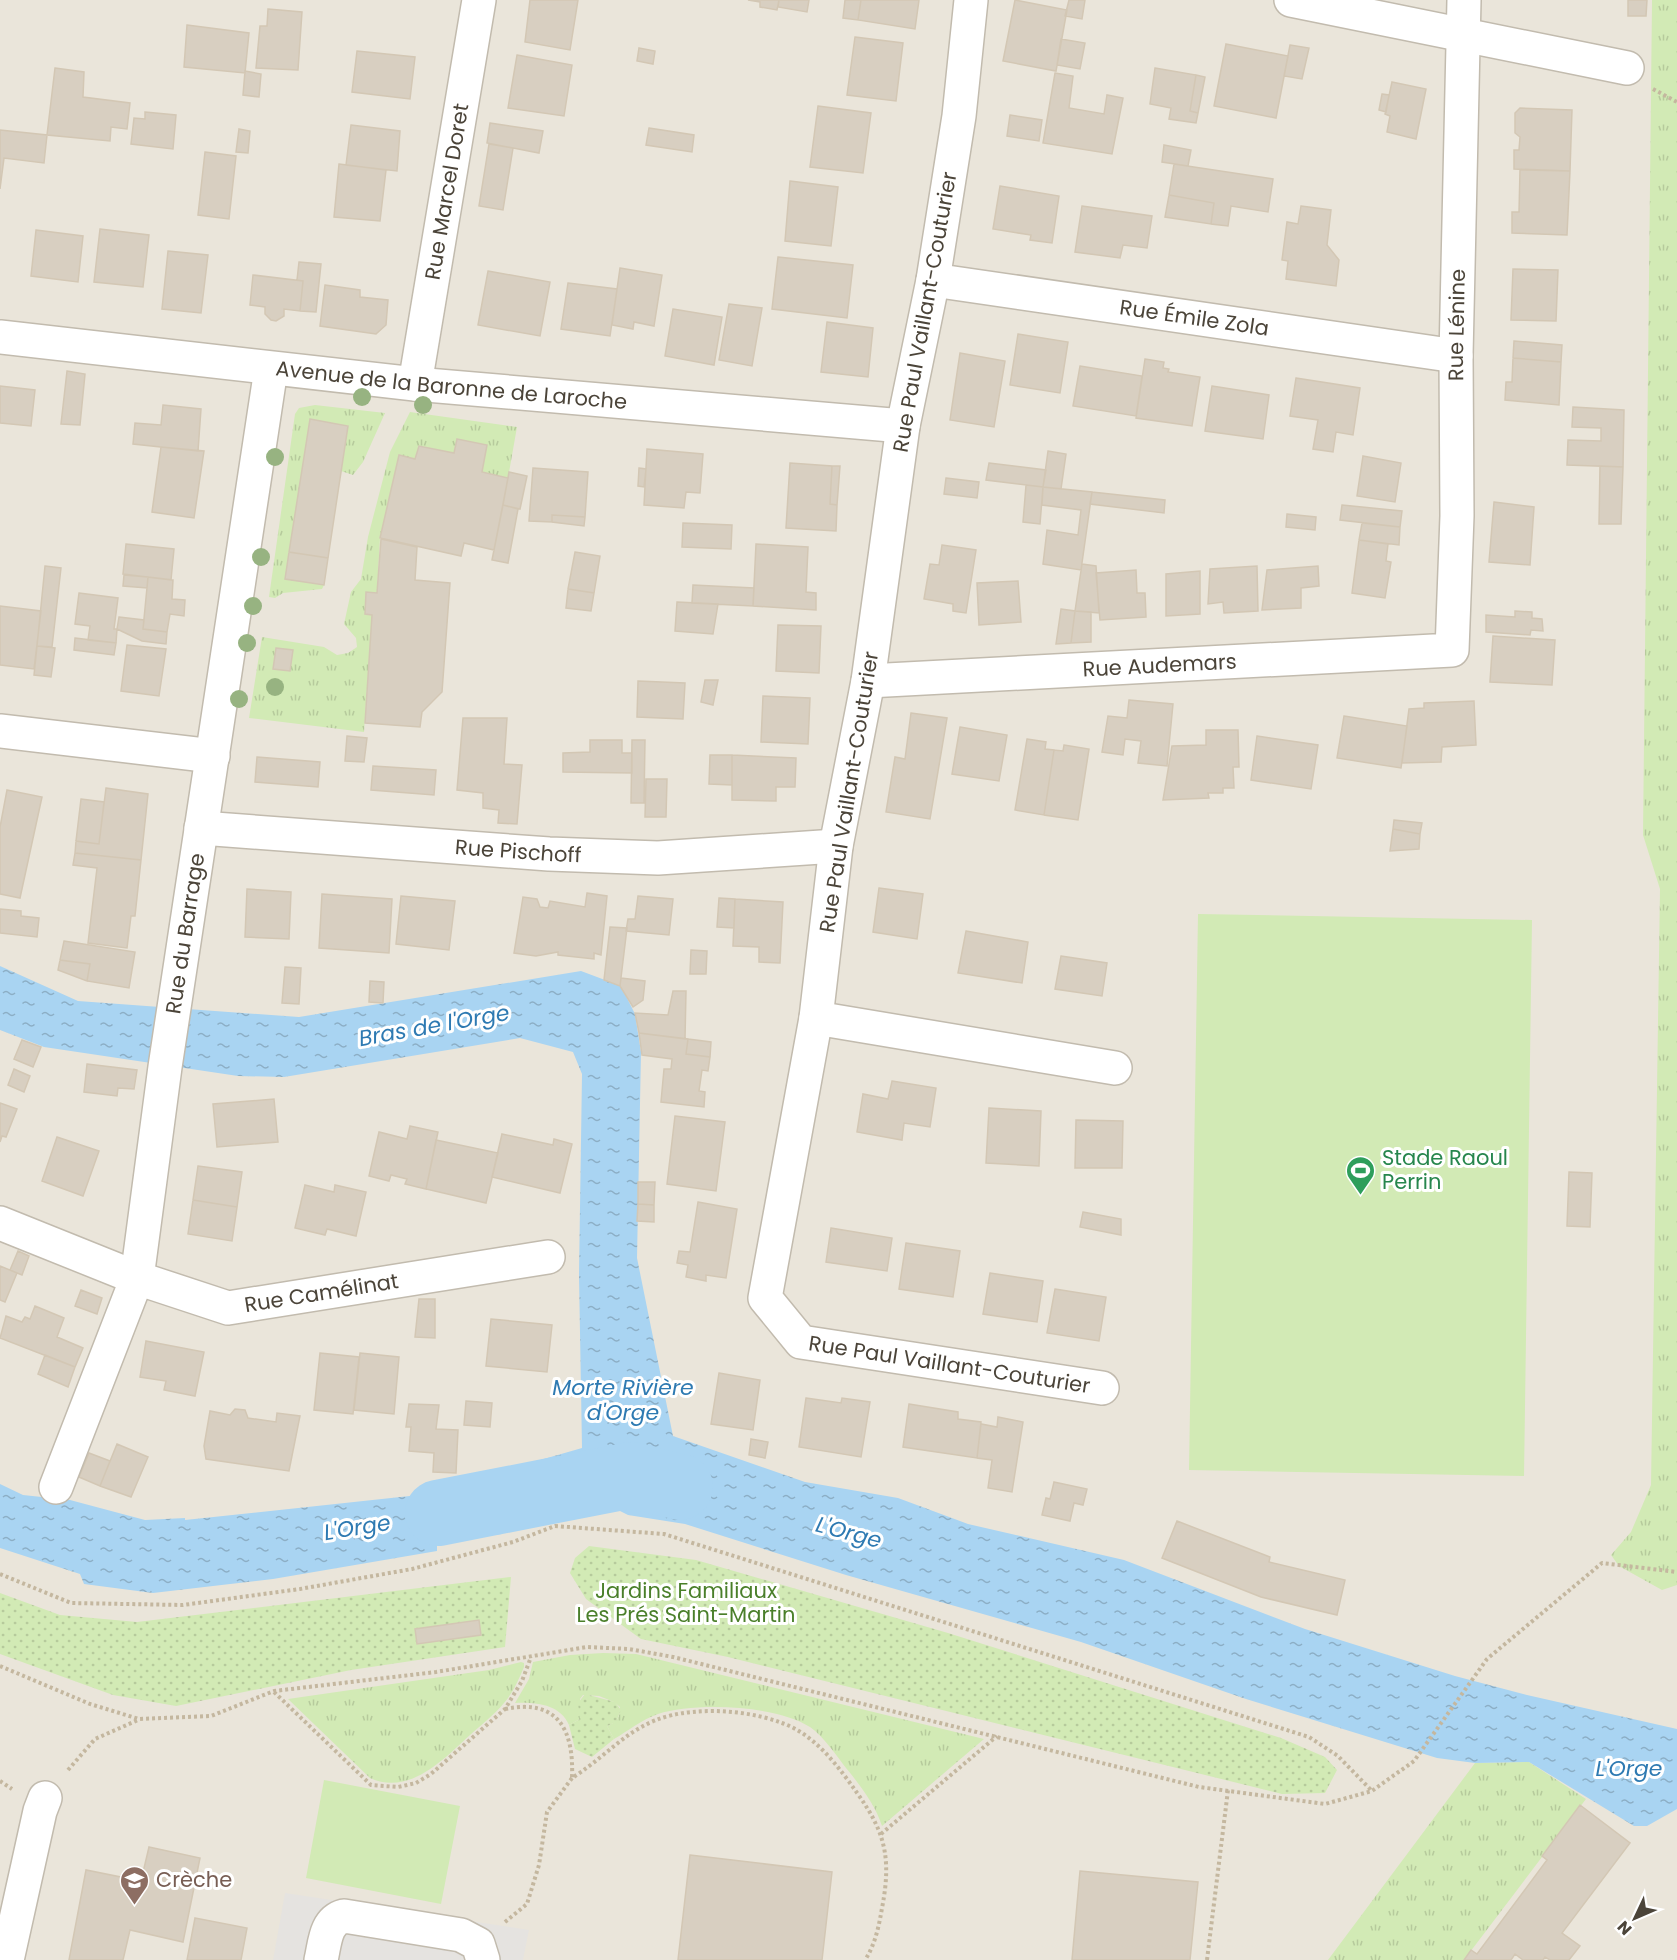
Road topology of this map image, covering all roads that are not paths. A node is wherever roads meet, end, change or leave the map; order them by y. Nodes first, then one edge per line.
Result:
1 (478, 0) edge
2 (971, 0) edge
3 (1291, 0) edge
4 (1464, 0) edge
5 (1463, 35) junction
6 (1627, 68) dead end
7 (933, 280) junction
8 (0, 337) edge
9 (1456, 356) junction
10 (271, 369) junction
11 (415, 384) junction
12 (903, 426) junction
13 (1452, 650) joint
14 (867, 681) junction
15 (0, 731) edge
16 (213, 756) junction
17 (201, 828) junction
18 (836, 846) junction
19 (816, 1018) junction
20 (1115, 1068) dead end
21 (0, 1223) edge
22 (548, 1257) dead end
23 (137, 1278) junction
24 (1101, 1388) dead end
25 (56, 1487) dead end
26 (45, 1798) road end
27 (481, 1952) edge
28 (7, 1960) edge
29 (321, 1960) edge

1 - 11 street, Rue Marcel Doret
2 - 7 street, Rue Paul Vaillant-Couturier
3 - 5 street
4 - 5 street, Rue Lénine
5 - 6 street
5 - 9 street, Rue Lénine
7 - 9 street, Rue Émile Zola
7 - 12 street, Rue Paul Vaillant-Couturier
8 - 10 street, Avenue de la Baronne de Laroche
9 - 13 street, Rue Lénine
10 - 11 street, Avenue de la Baronne de Laroche
10 - 16 street, Rue du Barrage
11 - 12 street, Avenue de la Baronne de Laroche
12 - 14 street, Rue Paul Vaillant-Couturier
13 - 14 street, Rue Audemars
14 - 18 street, Rue Paul Vaillant-Couturier
15 - 16 street
16 - 17 street, Rue du Barrage
17 - 18 street, Rue Pischoff
17 - 23 street, Rue du Barrage
18 - 19 street, Rue Paul Vaillant-Couturier
19 - 20 street
19 - 24 street, Rue Paul Vaillant-Couturier
21 - 23 street, Rue Camélinat
22 - 23 street, Rue Camélinat
23 - 25 street, Rue du Barrage
26 - 28 street
27 - 29 street

